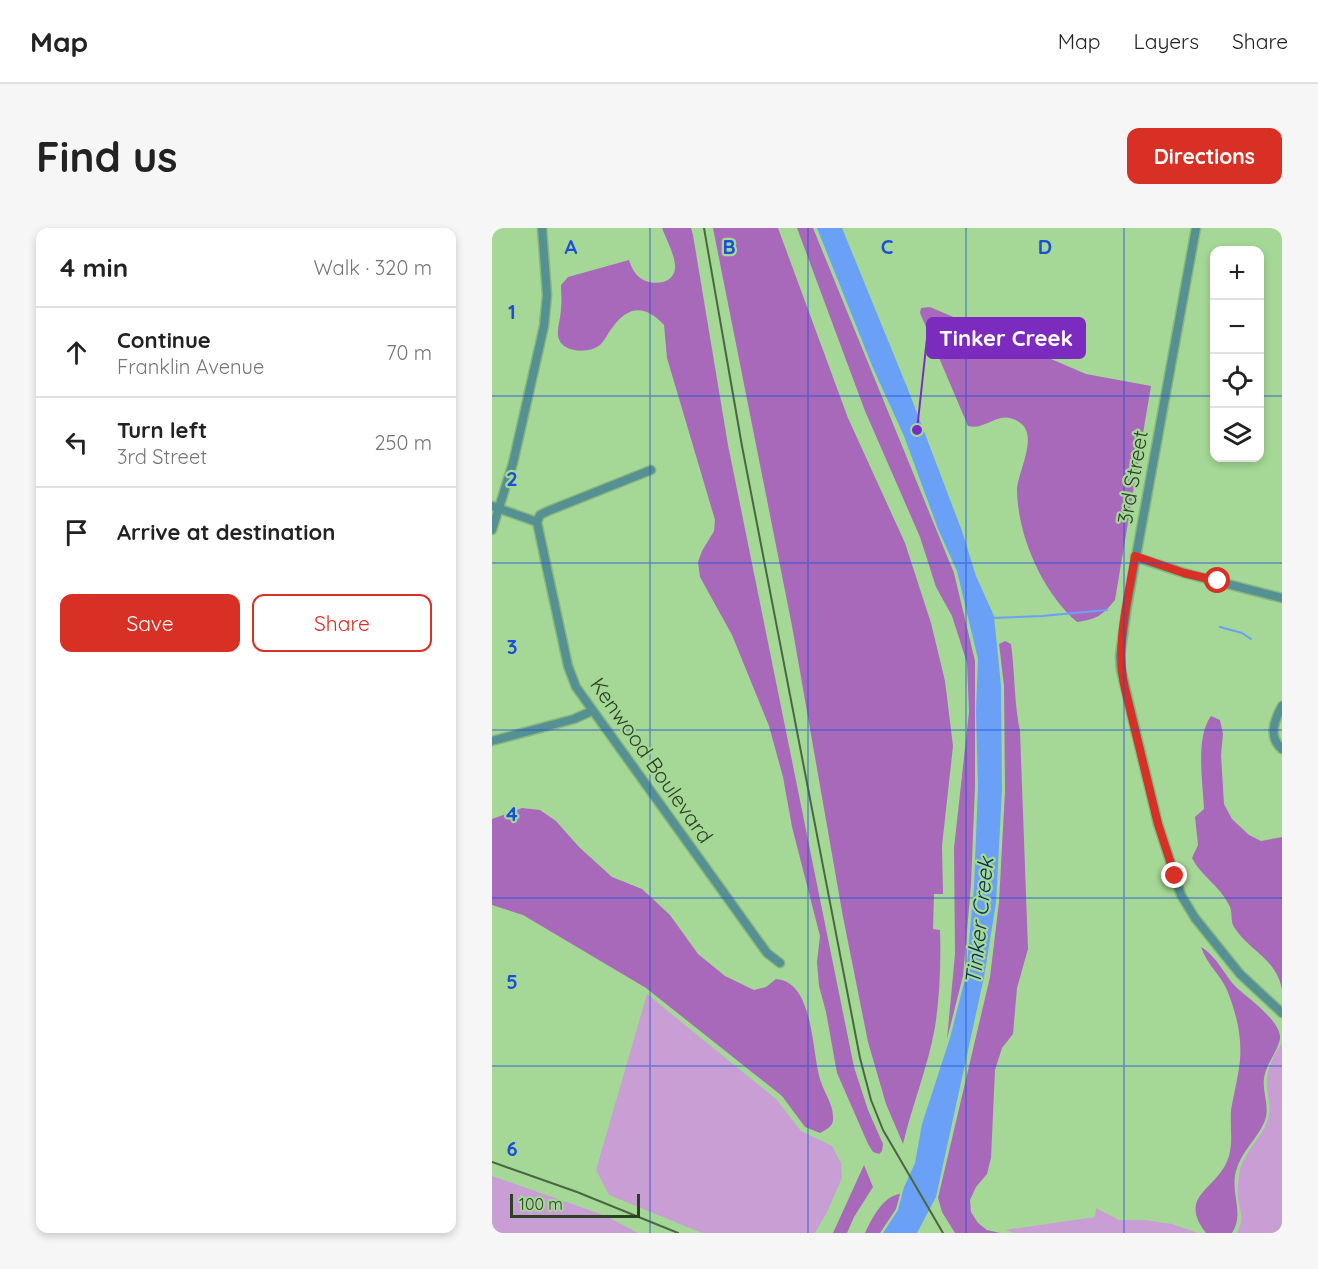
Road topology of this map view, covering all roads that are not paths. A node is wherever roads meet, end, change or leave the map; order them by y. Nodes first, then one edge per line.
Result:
1 (542, 228) edge
2 (1196, 228) edge
3 (651, 470) dead end
4 (496, 507) edge
5 (537, 522) junction
6 (492, 530) edge
7 (1135, 556) junction
8 (1282, 598) edge
9 (1282, 706) edge
10 (592, 711) junction
11 (492, 741) edge
12 (1282, 749) edge
13 (780, 963) dead end
14 (1282, 1013) edge

1 - 4 street
2 - 7 street, 3rd Street
3 - 5 street
4 - 5 street
4 - 6 street
5 - 10 street, Kenwood Boulevard
7 - 8 street
7 - 14 street, 3rd Street
9 - 12 street
10 - 11 street
10 - 13 street, Kenwood Boulevard

